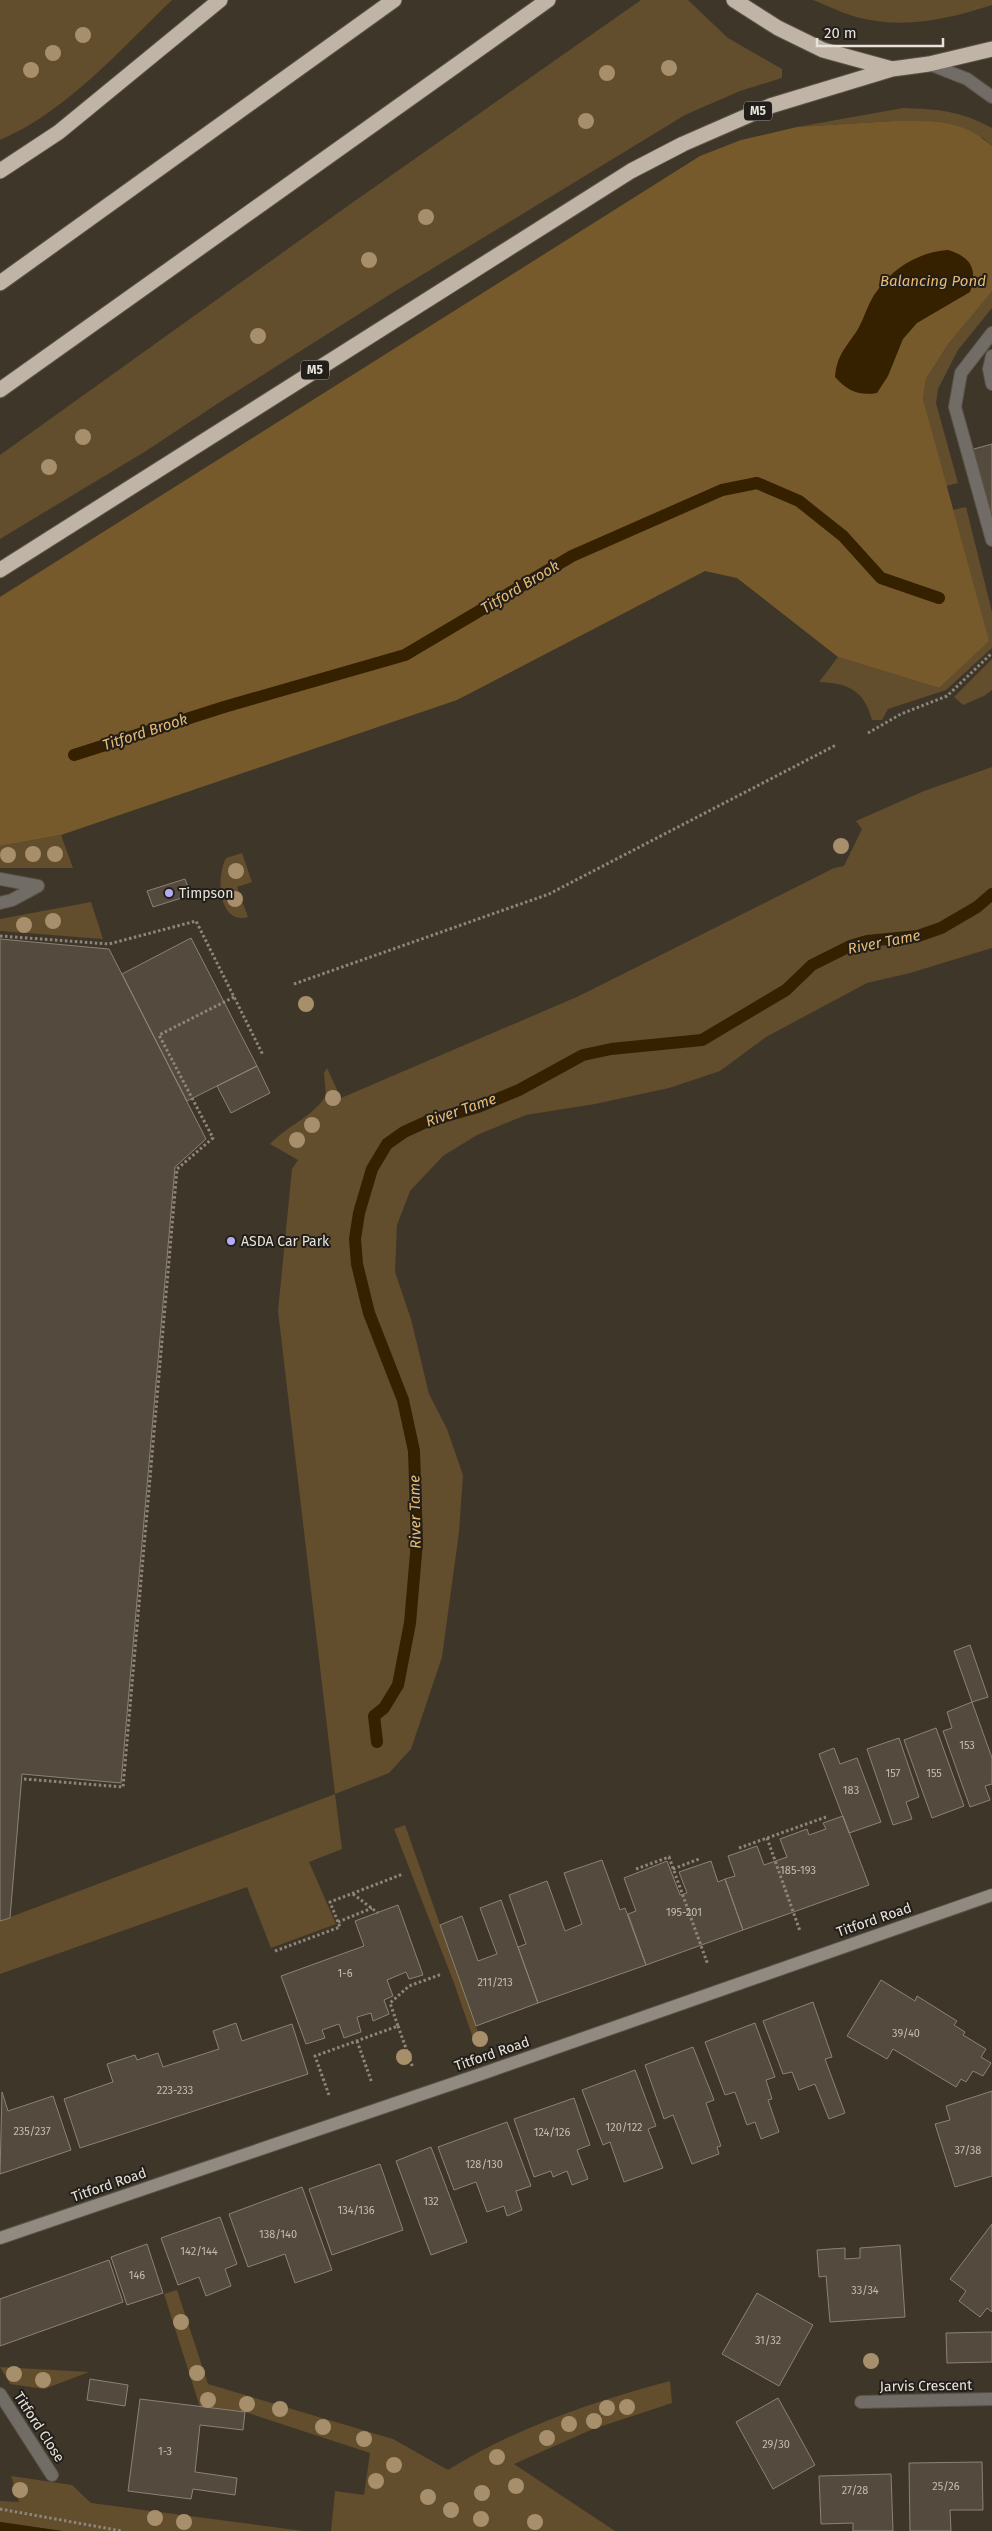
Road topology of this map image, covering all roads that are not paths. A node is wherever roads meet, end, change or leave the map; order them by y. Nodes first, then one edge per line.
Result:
1 (220, 0) edge
2 (394, 0) edge
3 (548, 0) edge
4 (734, 0) edge
5 (992, 49) edge
6 (929, 64) junction
7 (892, 69) junction
8 (992, 97) edge
9 (0, 171) edge
10 (0, 284) edge
11 (992, 333) edge
12 (992, 356) edge
13 (992, 384) edge
14 (0, 390) edge
15 (992, 540) edge
16 (0, 570) edge
17 (0, 879) edge
18 (0, 903) edge
19 (992, 1895) edge
20 (0, 2238) edge
21 (0, 2394) edge
22 (992, 2399) edge
23 (860, 2402) dead end
24 (52, 2475) dead end

1 - 9 highway
2 - 10 highway
3 - 14 highway
4 - 7 highway
5 - 6 highway
6 - 7 highway
6 - 8 street
7 - 16 highway, M5
11 - 15 street
12 - 13 street
17 - 18 street
19 - 20 street, Titford Road
21 - 24 street, Titford Close
22 - 23 street, Jarvis Crescent

